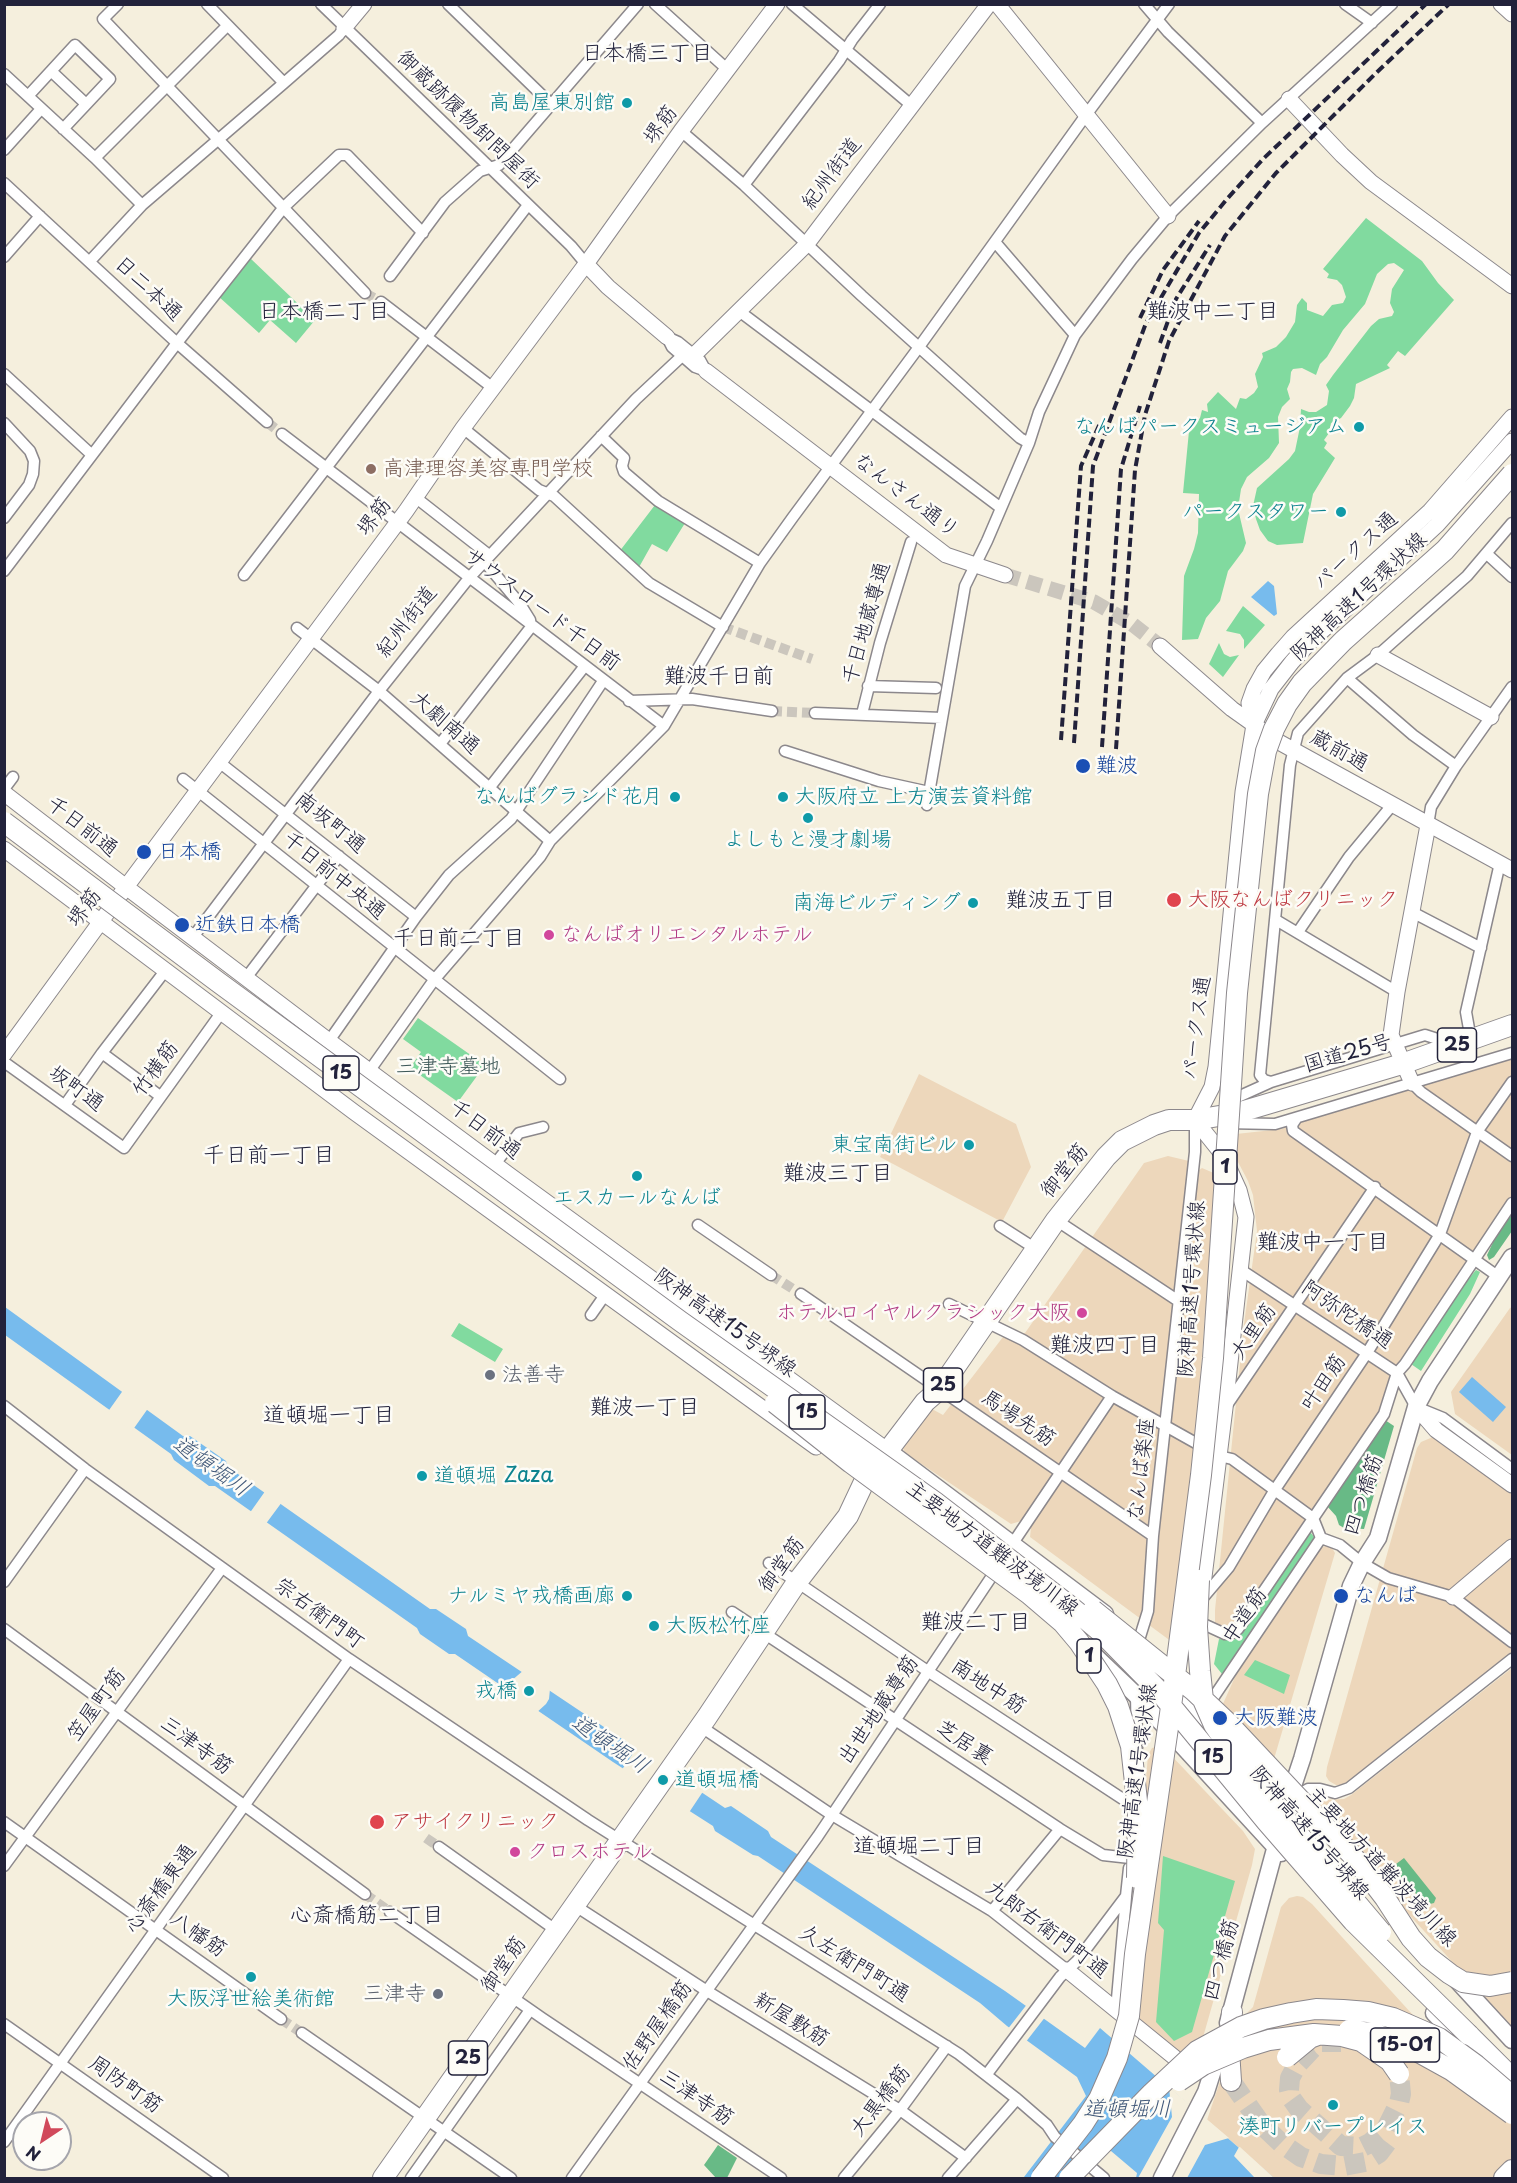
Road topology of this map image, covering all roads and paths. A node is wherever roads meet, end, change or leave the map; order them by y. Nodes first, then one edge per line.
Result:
1 (118, 4) edge
2 (207, 4) edge
3 (321, 4) edge
4 (364, 4) edge
5 (448, 4) edge
6 (638, 4) edge
7 (655, 4) edge
8 (777, 4) edge
9 (792, 4) edge
10 (880, 4) edge
11 (988, 4) edge
12 (997, 4) edge
13 (1144, 4) edge
14 (1169, 4) edge
15 (1346, 4) edge
16 (1392, 4) edge
17 (1501, 4) edge
18 (1512, 14) edge
19 (1157, 21) junction
20 (1372, 23) junction
21 (227, 26) junction
22 (344, 28) junction
23 (845, 50) junction
24 (728, 70) junction
25 (51, 71) junction
26 (4, 74) edge
27 (284, 83) junction
28 (168, 86) junction
29 (28, 96) junction
30 (1289, 99) junction
31 (86, 104) junction
32 (552, 105) junction
33 (911, 105) junction
34 (41, 109) junction
35 (1086, 115) junction
36 (1262, 123) junction
37 (63, 129) junction
38 (681, 131) junction
39 (218, 139) junction
40 (4, 150) edge
41 (95, 158) junction
42 (489, 168) junction
43 (4, 183) edge
44 (744, 185) junction
45 (142, 205) junction
46 (528, 205) junction
47 (284, 207) junction
48 (40, 216) junction
49 (1168, 216) junction
50 (423, 233) junction
51 (995, 242) junction
52 (806, 244) junction
53 (4, 257) edge
54 (90, 261) junction
55 (586, 264) junction
56 (390, 276) dead end
57 (1512, 286) edge
58 (365, 293) tunnel mouth
59 (381, 302) tunnel mouth
60 (740, 311) junction
61 (426, 336) junction
62 (1075, 336) junction
63 (667, 337) joint
64 (177, 343) junction
65 (918, 347) junction
66 (688, 355) junction
67 (706, 371) joint
68 (4, 374) edge
69 (493, 388) junction
70 (871, 411) junction
71 (1512, 417) edge
72 (267, 422) tunnel mouth
73 (4, 423) edge
74 (463, 428) junction
75 (282, 434) tunnel mouth
76 (601, 436) junction
77 (1512, 441) edge
78 (1029, 443) junction
79 (92, 455) junction
80 (830, 465) junction
81 (327, 469) junction
82 (1512, 474) edge
83 (547, 493) junction
84 (415, 497) junction
85 (1001, 508) junction
86 (4, 518) edge
87 (397, 523) junction
88 (1512, 523) edge
89 (911, 542) dead end
90 (1487, 554) junction
91 (487, 558) junction
92 (760, 563) junction
93 (974, 565) junction
94 (4, 571) edge
95 (244, 575) dead end
96 (1005, 575) tunnel mouth
97 (1512, 577) edge
98 (469, 578) junction
99 (531, 627) junction
100 (723, 627) junction
101 (297, 628) dead end
102 (310, 639) junction
103 (1160, 646) tunnel mouth
104 (1378, 655) junction
105 (584, 667) junction
106 (1347, 678) junction
107 (603, 681) junction
108 (868, 686) junction
109 (1512, 687) edge
110 (936, 688) dead end
111 (379, 691) junction
112 (629, 701) junction
113 (680, 701) junction
114 (772, 711) tunnel mouth
115 (815, 712) tunnel mouth
116 (862, 714) junction
117 (1491, 717) junction
118 (942, 718) junction
119 (664, 726) junction
120 (1254, 726) junction
121 (440, 744) junction
122 (1292, 749) junction
123 (785, 751) dead end
124 (219, 762) junction
125 (1456, 766) junction
126 (13, 777) dead end
127 (183, 779) dead end
128 (489, 787) junction
129 (4, 791) edge
130 (197, 792) junction
131 (929, 792) junction
132 (1393, 804) junction
133 (927, 805) dead end
134 (516, 812) junction
135 (286, 813) junction
136 (4, 822) edge
137 (1428, 825) junction
138 (550, 841) junction
139 (264, 843) junction
140 (4, 849) edge
141 (339, 856) junction
142 (1506, 867) edge
143 (126, 887) junction
144 (316, 887) junction
145 (1412, 912) junction
146 (416, 916) junction
147 (1276, 920) junction
148 (101, 922) junction
149 (1298, 932) junction
150 (193, 938) junction
151 (1481, 948) junction
152 (394, 949) junction
153 (165, 971) junction
154 (246, 978) junction
155 (435, 980) junction
156 (1397, 992) junction
157 (221, 1013) junction
158 (1512, 1025) edge
159 (329, 1041) junction
160 (1464, 1042) junction
161 (1394, 1043) junction
162 (102, 1053) junction
163 (1512, 1053) edge
164 (4, 1054) edge
165 (4, 1062) edge
166 (1402, 1064) junction
167 (370, 1070) junction
168 (560, 1079) dead end
169 (1271, 1082) junction
170 (1512, 1082) edge
171 (1412, 1083) junction
172 (160, 1096) junction
173 (65, 1106) junction
174 (1296, 1119) junction
175 (1195, 1120) junction
176 (543, 1127) dead end
177 (1477, 1132) junction
178 (124, 1148) joint
179 (1512, 1156) edge
180 (495, 1164) junction
181 (1375, 1187) junction
182 (1512, 1203) edge
183 (1056, 1220) junction
184 (698, 1225) dead end
185 (1000, 1226) dead end
186 (1440, 1234) junction
187 (1036, 1249) junction
188 (1512, 1257) edge
189 (1475, 1259) junction
190 (1241, 1270) junction
191 (771, 1275) tunnel mouth
192 (1499, 1277) junction
193 (801, 1294) tunnel mouth
194 (605, 1295) junction
195 (1180, 1302) junction
196 (949, 1304) dead end
197 (1296, 1305) junction
198 (591, 1315) dead end
199 (680, 1321) junction
200 (986, 1321) junction
201 (1367, 1353) junction
202 (1397, 1373) junction
203 (940, 1389) junction
204 (1112, 1396) junction
205 (4, 1406) edge
206 (1416, 1407) junction
207 (1225, 1408) junction
208 (1166, 1427) junction
209 (887, 1450) junction
210 (1219, 1456) junction
211 (86, 1469) junction
212 (1512, 1469) edge
213 (1060, 1472) junction
214 (1201, 1475) junction
215 (864, 1482) junction
216 (1512, 1485) edge
217 (1274, 1491) junction
218 (935, 1502) junction
219 (1313, 1518) junction
220 (1153, 1536) junction
221 (1321, 1538) junction
222 (1013, 1544) junction
223 (1512, 1547) edge
224 (769, 1563) dead end
225 (1362, 1563) junction
226 (222, 1568) junction
227 (992, 1576) junction
228 (4, 1582) edge
229 (797, 1582) junction
230 (1453, 1597) junction
231 (1201, 1600) junction
232 (732, 1612) dead end
233 (1199, 1622) junction
234 (4, 1629) edge
235 (764, 1633) junction
236 (1139, 1640) junction
237 (1512, 1642) edge
238 (349, 1659) junction
239 (1512, 1659) edge
240 (929, 1672) junction
241 (1136, 1695) junction
242 (1188, 1700) junction
243 (117, 1712) junction
244 (1202, 1715) junction
245 (895, 1721) junction
246 (700, 1726) junction
247 (1172, 1735) junction
248 (1223, 1740) junction
249 (1288, 1801) junction
250 (245, 1807) junction
251 (1135, 1807) junction
252 (832, 1815) junction
253 (4, 1822) edge
254 (1060, 1829) junction
255 (26, 1837) junction
256 (620, 1841) junction
257 (439, 1847) tunnel mouth
258 (1276, 1847) junction
259 (1130, 1858) junction
260 (4, 1866) edge
261 (365, 1894) tunnel mouth
262 (1126, 1896) junction
263 (774, 1897) joint
264 (574, 1905) junction
265 (992, 1911) junction
266 (390, 1912) tunnel mouth
267 (754, 1924) junction
268 (156, 1929) junction
269 (557, 1930) junction
270 (1135, 1954) junction
271 (1067, 1970) junction
272 (1463, 1982) junction
273 (1512, 1982) edge
274 (707, 1991) junction
275 (511, 1996) junction
276 (530, 2010) junction
277 (1116, 2010) junction
278 (1232, 2012) junction
279 (281, 2019) tunnel mouth
280 (4, 2024) edge
281 (302, 2034) tunnel mouth
282 (1469, 2035) junction
283 (1512, 2040) edge
284 (947, 2046) junction
285 (1287, 2057) dead end
286 (60, 2063) junction
287 (987, 2074) junction
288 (1211, 2077) junction
289 (1512, 2078) edge
290 (1231, 2081) tunnel mouth
291 (641, 2084) junction
292 (1017, 2099) junction
293 (1511, 2104) edge
294 (900, 2110) junction
295 (425, 2119) junction
296 (444, 2132) junction
297 (4, 2142) edge
298 (1102, 2144) junction
299 (966, 2158) junction
300 (1512, 2170) edge
301 (224, 2178) edge
302 (383, 2178) edge
303 (411, 2178) edge
304 (511, 2178) edge
305 (572, 2178) edge
306 (781, 2178) edge
307 (844, 2178) edge
308 (948, 2178) edge
309 (1041, 2178) edge
310 (1069, 2178) edge
311 (1104, 2178) edge
312 (1162, 2178) edge
313 (1504, 2178) edge

1 - 28 street
2 - 21 street
3 - 22 street, 御蔵跡履物卸問屋街
4 - 22 street
5 - 32 street
6 - 32 street
7 - 24 street
8 - 24 street, 堺筋
9 - 23 street
10 - 23 street
11 - 33 street, 紀州街道
12 - 35 street
13 - 19 street
14 - 19 street
15 - 20 street
16 - 20 street
17 - 18 street
19 - 35 street
19 - 36 street
20 - 30 street
21 - 27 street
21 - 28 street
22 - 27 street
22 - 42 street, 御蔵跡履物卸問屋街
23 - 33 street
23 - 44 street
24 - 38 street, 堺筋
25 - 29 street
25 - 31 street
25 - 31 street
26 - 29 street
27 - 39 street
28 - 39 street
28 - 41 street
29 - 34 street
30 - 36 street
30 - 57 street
31 - 37 street
32 - 42 street
33 - 52 street, 紀州街道
34 - 37 street
34 - 40 street
35 - 49 street
35 - 51 street
36 - 49 street
37 - 41 street
38 - 44 street
38 - 55 street, 堺筋
39 - 45 street
39 - 47 street
41 - 45 street
42 - 46 street, 御蔵跡履物卸問屋街
42 - 50 street
43 - 48 street, 日二本通
44 - 52 street
45 - 54 street
46 - 55 street, 御蔵跡履物卸問屋街
46 - 61 street
47 - 50 street
47 - 58 street
47 - 64 street
48 - 53 street
48 - 54 street, 日二本通
49 - 62 street
50 - 56 street
51 - 62 street
51 - 65 street
52 - 60 street, 紀州街道
52 - 65 street
54 - 64 street, 日二本通
55 - 63 street, なんさん通り
55 - 69 street, 堺筋
59 - 61 street
60 - 66 street, 紀州街道
60 - 70 street
61 - 69 street
61 - 81 street
62 - 78 street
63 - 66 street, なんさん通り
64 - 72 street, 日二本通
64 - 79 street
65 - 70 street
65 - 78 street
66 - 67 street, なんさん通り
66 - 76 street, 紀州街道
67 - 80 street, なんさん通り
68 - 79 street
69 - 74 street, 堺筋
70 - 80 street
70 - 85 street
71 - 120 street, パークス通
73 - 86 street
74 - 83 street
74 - 84 street, 堺筋
75 - 81 street
76 - 83 street, 紀州街道
76 - 92 street
77 - 120 street, パークス通
78 - 85 street
79 - 94 street
80 - 92 street
80 - 93 street, なんさん通り
81 - 87 street
81 - 95 street
82 - 214 highway, 阪神高速1号環状線 / 1, bridge
83 - 91 street, 紀州街道
83 - 100 street
84 - 87 street, 堺筋
84 - 91 street
85 - 93 street
87 - 98 street, サウスロード千日前
87 - 102 street, 堺筋
88 - 90 street
89 - 108 street, 千日地蔵尊通
90 - 97 street
90 - 104 street
91 - 98 street, 紀州街道
91 - 99 street
92 - 100 street
93 - 96 street
93 - 118 street
98 - 99 street, サウスロード千日前
98 - 111 street, 紀州街道
99 - 105 street, サウスロード千日前
99 - 121 street
100 - 113 street
101 - 102 street, 大劇南通
102 - 111 street, 大劇南通
102 - 124 street, 堺筋
103 - 120 street, 蔵前通
104 - 106 street
104 - 117 street
105 - 107 street, サウスロード千日前
105 - 128 street
106 - 122 street
106 - 125 street
107 - 112 street, サウスロード千日前
107 - 134 street
108 - 110 street
108 - 116 street, 千日地蔵尊通
109 - 117 street
111 - 121 street, 大劇南通
111 - 135 street, 紀州街道
112 - 113 street
112 - 119 street, サウスロード千日前
113 - 114 street
113 - 119 street
115 - 116 street
116 - 118 street
117 - 125 street
118 - 131 street
119 - 138 street
120 - 122 street, 蔵前通
120 - 175 street, パークス通
121 - 128 street, 大劇南通
122 - 132 street, 蔵前通
122 - 147 street
123 - 131 street
124 - 130 street, 堺筋
124 - 135 street, 南坂町通
125 - 137 street
126 - 129 street
127 - 130 street, 千日前中央通
128 - 134 street, 大劇南通
129 - 143 street, 千日前通
130 - 139 street, 千日前中央通
130 - 143 street, 堺筋
131 - 133 street
132 - 137 street, 蔵前通
132 - 149 street
134 - 138 street, 大劇南通
134 - 146 street
135 - 139 street, 紀州街道
135 - 141 street, 南坂町通
136 - 199 highway, 阪神高速15号堺線 / 15, bridge
137 - 142 street, 蔵前通
137 - 145 street
138 - 155 street
139 - 144 street, 千日前中央通
139 - 150 street, 紀州街道
140 - 148 street
141 - 144 street
141 - 146 street, 南坂町通
142 - 151 street
143 - 148 street, 堺筋
143 - 150 street, 千日前通
144 - 152 street, 千日前中央通
144 - 154 street
145 - 151 street
145 - 156 street
146 - 152 street
147 - 149 street
147 - 169 street
148 - 153 street
148 - 164 street, 堺筋
149 - 156 street
150 - 154 street, 千日前通
151 - 160 street
152 - 155 street, 千日前中央通
152 - 159 street
153 - 157 street
153 - 162 street
154 - 159 street, 千日前通
155 - 167 street
155 - 168 street, 千日前中央通
156 - 161 street
157 - 172 street, 竹横筋
157 - 194 street
158 - 160 highway, 国道25号 / 25
159 - 167 street, 千日前通
160 - 161 street
160 - 166 highway, 国道25号 / 25
161 - 166 street
161 - 169 street
162 - 172 street
162 - 173 street
163 - 171 street
165 - 173 street, 坂町通
166 - 171 street
166 - 175 highway, 国道25号 / 25
167 - 180 street, 千日前通
169 - 175 street
170 - 177 street, 叶田筋
171 - 174 street
171 - 177 street
172 - 178 street, 竹横筋
173 - 178 street, 坂町通
174 - 175 street
174 - 181 street
175 - 183 highway, 御堂筋 / 25
175 - 190 street
175 - 195 street, なんば楽座
176 - 180 street
177 - 179 street
177 - 186 street, 叶田筋
180 - 209 street, 千日前通
181 - 186 street
181 - 197 street, 大里筋
182 - 189 street, 中道筋
183 - 187 highway, 御堂筋 / 25
183 - 195 street
184 - 191 street
185 - 187 street
186 - 189 street
186 - 201 street, 叶田筋
187 - 200 highway, 御堂筋 / 25
188 - 192 main road, 四つ橋筋
189 - 192 street
189 - 202 street, 中道筋
190 - 197 street, 阿弥陀橋通
190 - 207 street
192 - 206 main road, 四つ橋筋
193 - 203 street, 馬場先筋
194 - 198 street
194 - 215 street
195 - 208 street, なんば楽座
196 - 200 street
197 - 201 street, 阿弥陀橋通
197 - 207 street, 大里筋
199 - 218 highway, 阪神高速15号堺線 / 15, bridge
199 - 270 highway, 1, bridge
200 - 203 highway, 御堂筋 / 25
200 - 204 street
201 - 202 street, 阿弥陀橋通
201 - 217 street, 叶田筋
202 - 206 street, 阿弥陀橋通
202 - 219 street, 中道筋
203 - 209 highway, 御堂筋 / 25
203 - 213 street, 馬場先筋
204 - 208 street
204 - 213 street
205 - 211 street, 宗右衛門町
206 - 212 street
206 - 216 street, 阿弥陀橋通
206 - 225 main road, 四つ橋筋
207 - 210 street
208 - 210 street
208 - 220 street, なんば楽座
209 - 215 highway, 御堂筋 / 25
209 - 222 main road, 主要地方道難波境川線
210 - 217 street
210 - 231 street
211 - 226 street, 宗右衛門町
211 - 228 street
213 - 220 street, 馬場先筋
213 - 222 street
214 - 248 highway, bridge
214 - 270 highway, 阪神高速1号環状線 / 1, bridge
215 - 227 main road, 主要地方道難波境川線
215 - 229 highway, 御堂筋 / 25
217 - 219 street
217 - 231 street, 叶田筋
218 - 272 highway, bridge
218 - 282 highway, 阪神高速15号堺線 / 15, bridge
219 - 221 street
219 - 233 street, 中道筋
220 - 236 street, なんば楽座
221 - 225 street
221 - 244 street, 中道筋
222 - 236 main road, 主要地方道難波境川線
223 - 230 street
224 - 229 street, 南地中筋
225 - 230 street
225 - 249 main road, 四つ橋筋
226 - 238 street, 宗右衛門町
226 - 243 street, 笠屋町筋
227 - 240 street, 出世地蔵尊筋
227 - 241 main road, 主要地方道難波境川線
229 - 235 highway, 御堂筋 / 25
229 - 240 street, 南地中筋
230 - 237 street
231 - 233 street
232 - 235 street, 芝居裏
233 - 242 street
234 - 243 street, 三津寺筋
235 - 245 street, 芝居裏
235 - 246 highway, 御堂筋 / 25
236 - 242 main road, 主要地方道難波境川線
238 - 250 street, 心斎橋東通
238 - 256 street, 宗右衛門町
239 - 249 street
240 - 245 street, 出世地蔵尊筋
240 - 251 street, 南地中筋
241 - 247 main road, 主要地方道難波境川線
241 - 251 street
242 - 244 main road, 主要地方道難波境川線
242 - 247 street
243 - 250 street, 三津寺筋
243 - 255 street, 笠屋町筋
244 - 249 main road, 主要地方道難波境川線
245 - 252 street, 出世地蔵尊筋
245 - 254 street, 芝居裏
246 - 252 street, 九郎右衛門町通
246 - 256 highway, 御堂筋 / 25
247 - 258 main road, 主要地方道難波境川線
248 - 272 highway, bridge
248 - 282 highway, bridge
249 - 258 main road, 四つ橋筋
249 - 283 main road, 主要地方道難波境川線
250 - 261 street, 三津寺筋
250 - 268 street, 心斎橋東通
251 - 259 street
252 - 263 street, 出世地蔵尊筋
252 - 265 street, 九郎右衛門町通
253 - 255 street, 八幡筋
254 - 259 street, 芝居裏
254 - 265 street
255 - 260 street, 笠屋町筋
255 - 268 street, 八幡筋
256 - 264 highway, 御堂筋 / 25
256 - 267 street, 久左衛門町通
257 - 269 street
258 - 278 main road, 四つ橋筋
258 - 293 main road, 主要地方道難波境川線
259 - 262 street
262 - 271 street
262 - 277 street
263 - 267 street, 佐野屋橋筋
264 - 269 highway, 御堂筋 / 25
264 - 274 street, 新屋敷筋
265 - 271 street, 九郎右衛門町通
266 - 275 street, 三津寺筋
267 - 274 street, 佐野屋橋筋
267 - 284 street, 久左衛門町通
268 - 279 street, 八幡筋
268 - 286 street, 心斎橋東通
269 - 275 highway, 御堂筋 / 25
270 - 309 highway, 阪神高速1号環状線 / 1, bridge
271 - 277 street, 九郎右衛門町通
271 - 287 street
272 - 273 highway, bridge
274 - 291 street, 佐野屋橋筋
274 - 294 street, 新屋敷筋
275 - 276 street, 三津寺筋
275 - 295 highway, 御堂筋 / 25
276 - 291 street, 三津寺筋
276 - 296 street
277 - 288 street, 九郎右衛門町通
278 - 288 main road, 四つ橋筋
278 - 290 highway
280 - 286 street, 周防町筋
281 - 295 street
282 - 289 highway, 阪神高速15号堺線 / 15
284 - 287 street, 久左衛門町通
284 - 294 street, 大黒橋筋
285 - 293 highway, 15-01, bridge
286 - 297 street, 心斎橋東通
286 - 301 street, 周防町筋
287 - 292 street, 久左衛門町通
288 - 312 main road, 四つ橋筋
291 - 305 street, 佐野屋橋筋
291 - 306 street, 三津寺筋
292 - 299 street
292 - 311 street, 久左衛門町通, bridge
293 - 298 highway, bridge
293 - 298 highway, bridge
294 - 299 street, 新屋敷筋
294 - 307 street, 大黒橋筋
295 - 296 street
295 - 302 highway, 御堂筋 / 25
296 - 303 street
296 - 304 street
298 - 310 highway, bridge
299 - 308 street
300 - 313 highway

